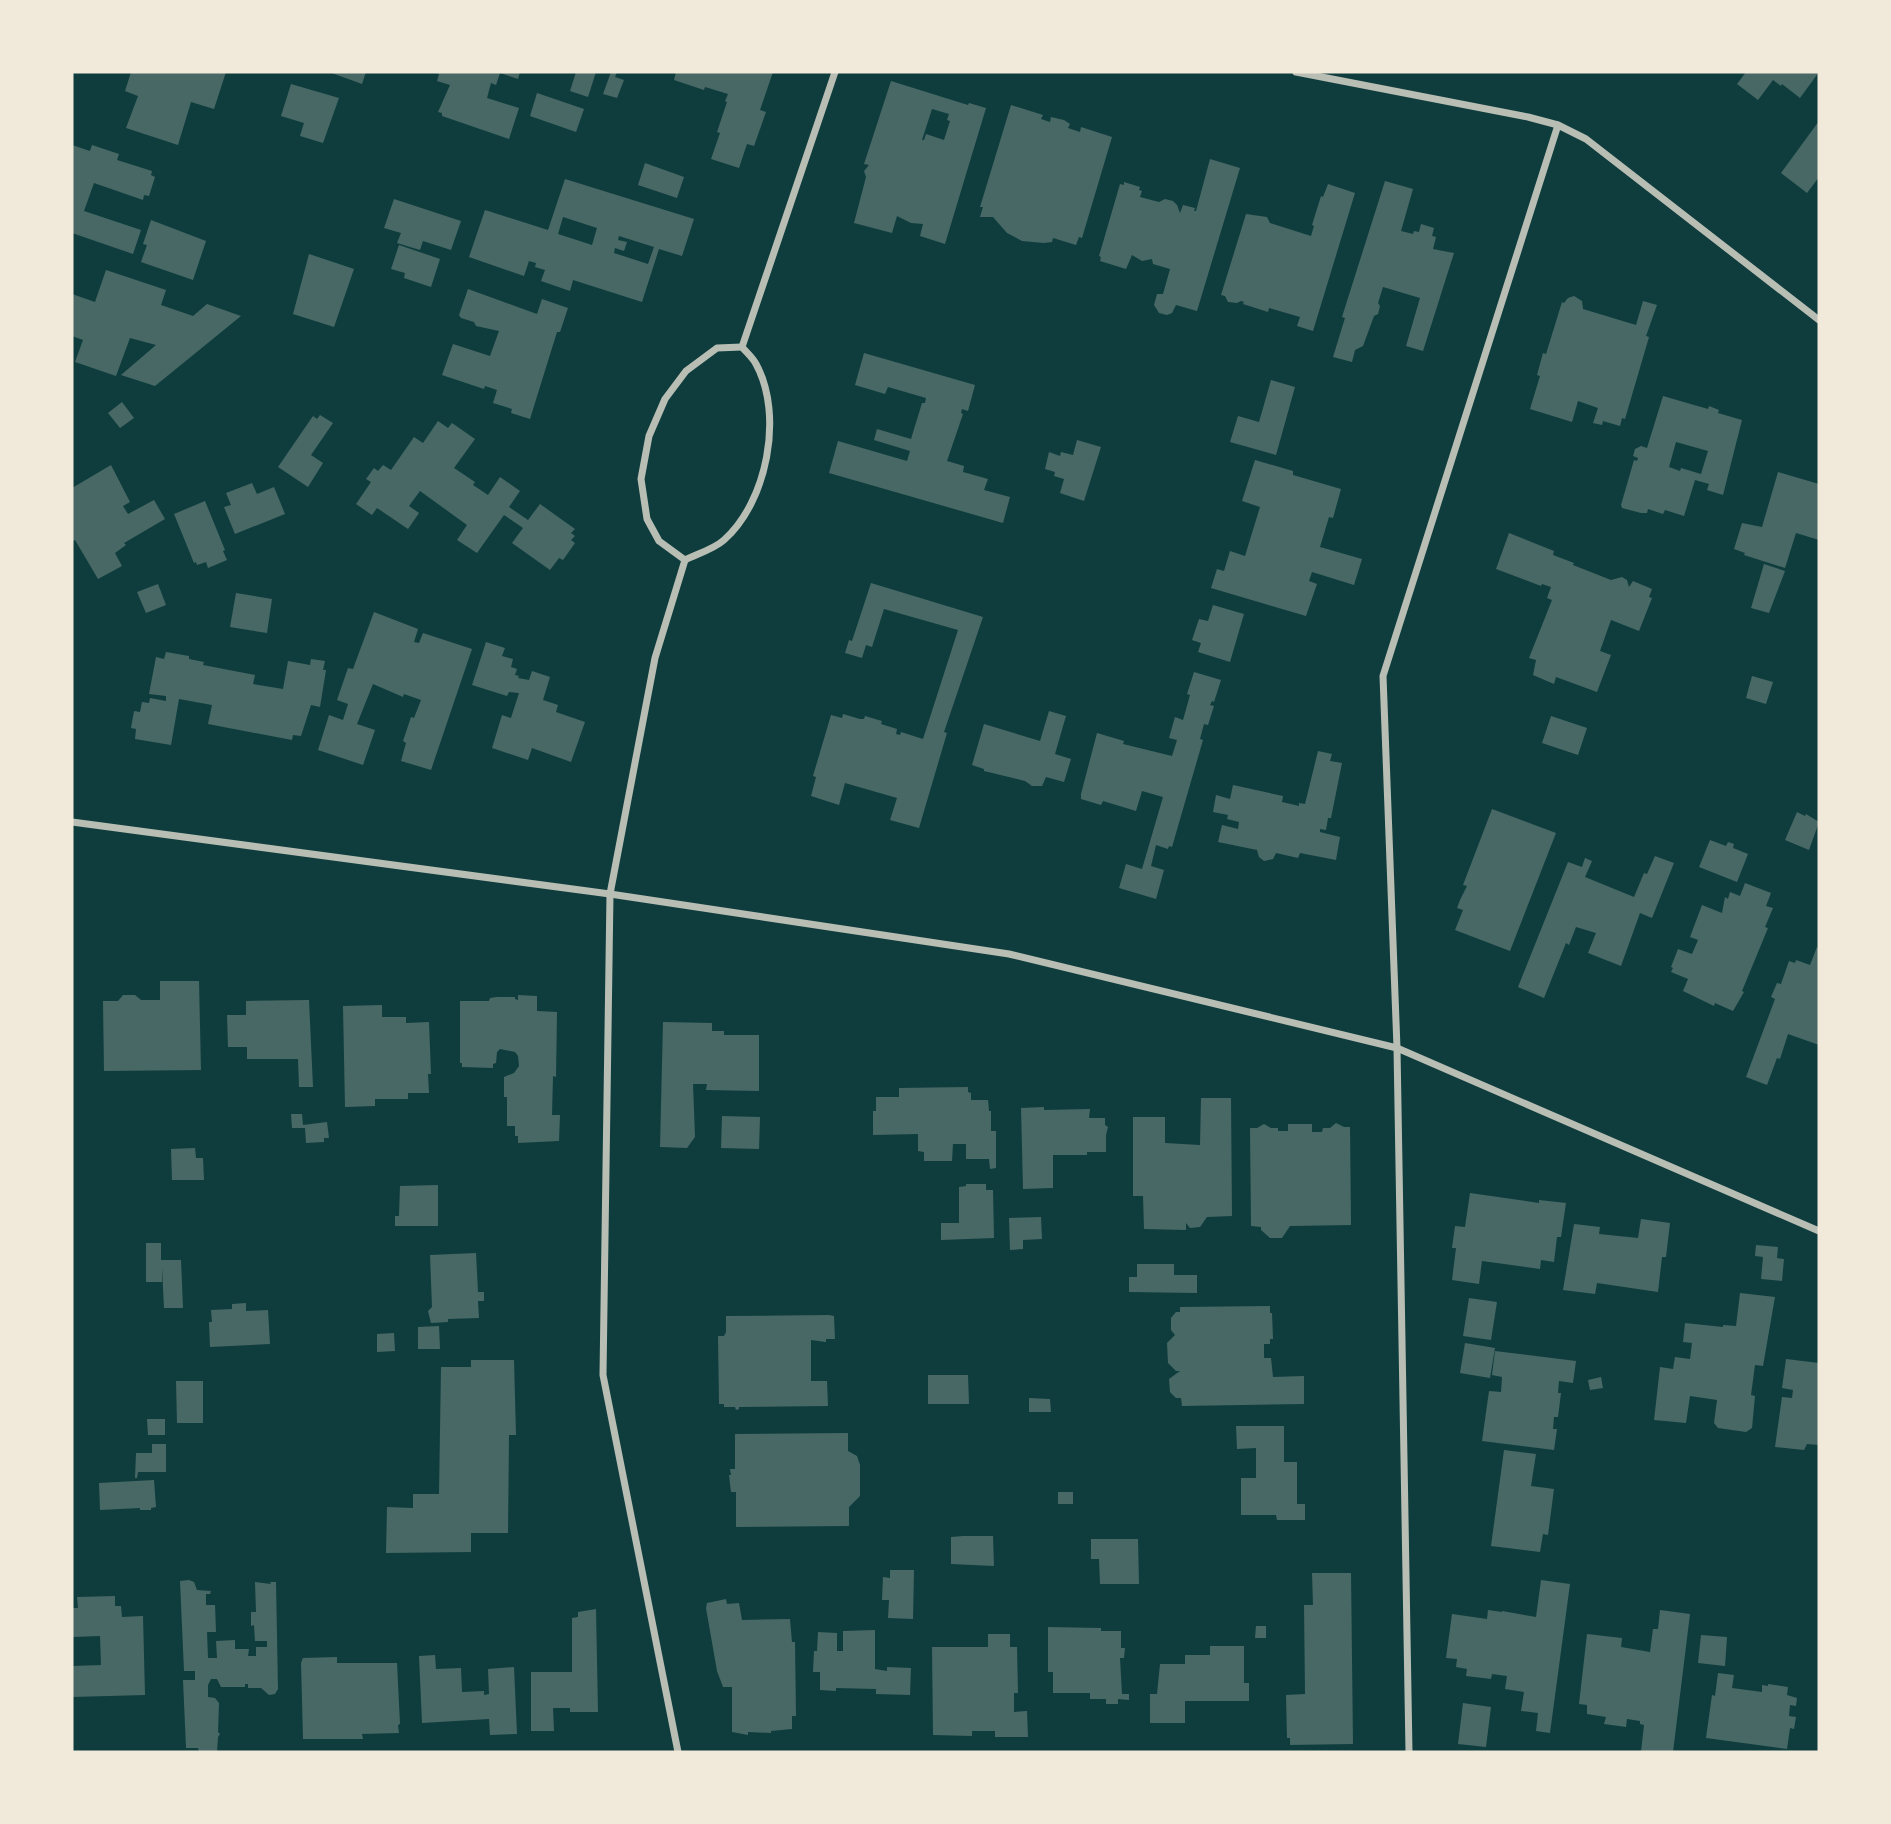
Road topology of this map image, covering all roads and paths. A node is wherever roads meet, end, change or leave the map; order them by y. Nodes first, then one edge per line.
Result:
1 (835, 72) edge
2 (1296, 72) edge
3 (1558, 125) junction
4 (1819, 320) edge
5 (742, 348) junction
6 (685, 560) junction
7 (72, 822) edge
8 (610, 894) junction
9 (1397, 1048) junction
10 (1819, 1231) edge
11 (678, 1752) edge
12 (1409, 1752) edge

1 - 5 street
2 - 3 street
3 - 4 street
3 - 9 street
5 - 6 street
5 - 6 street
6 - 8 street
7 - 8 street
8 - 9 street
8 - 11 street
9 - 10 street
9 - 12 street

